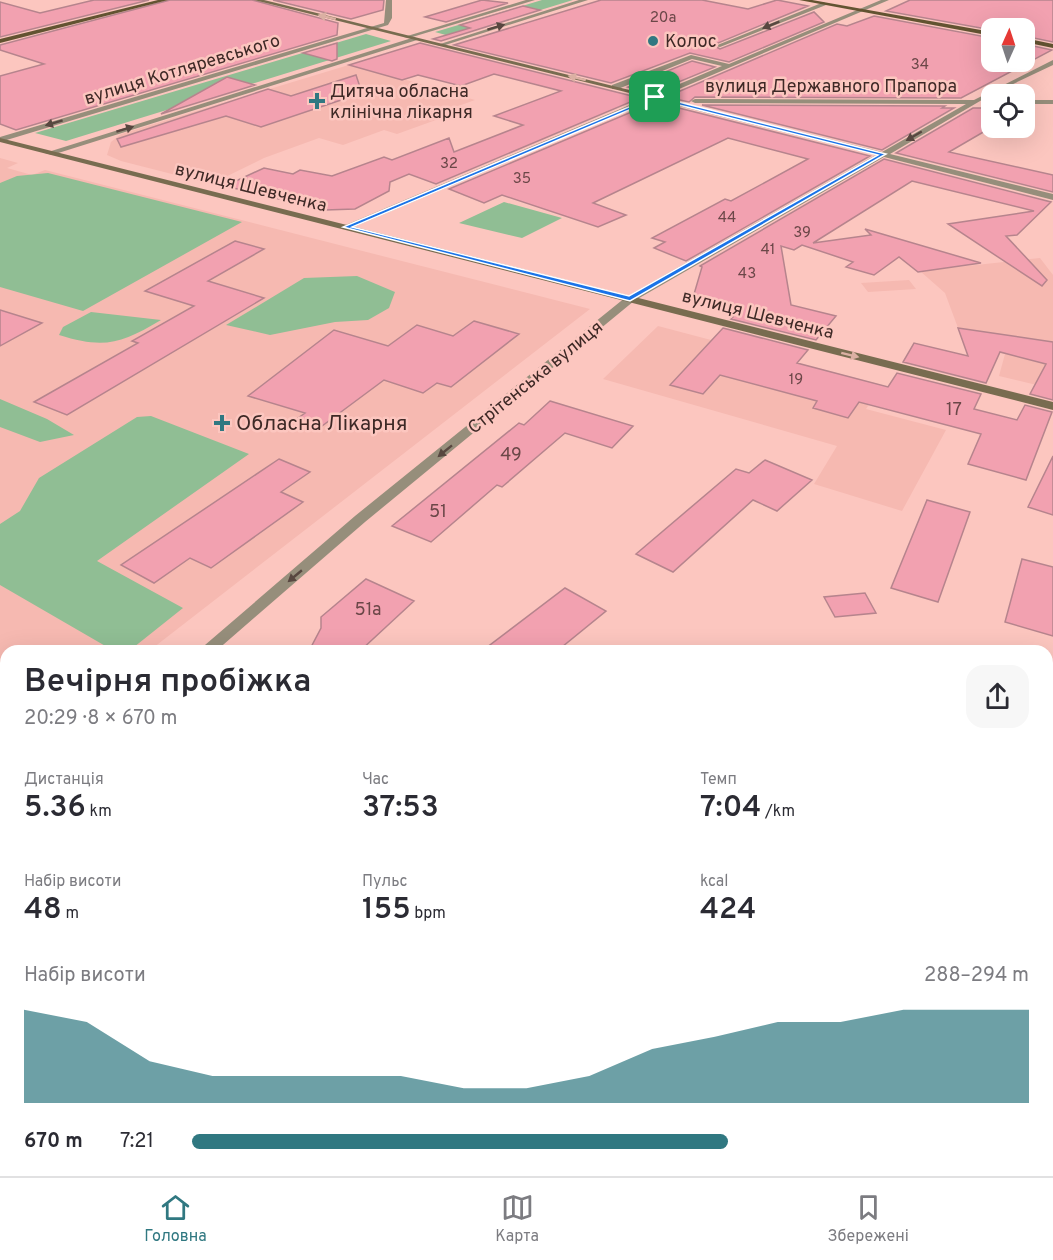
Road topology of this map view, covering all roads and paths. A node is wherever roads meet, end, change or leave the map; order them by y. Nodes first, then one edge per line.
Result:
1 (165, 0) edge
2 (257, 0) edge
3 (389, 0) edge
4 (532, 0) edge
5 (585, 0) edge
6 (802, 0) edge
7 (886, 0) edge
8 (824, 4) junction
9 (861, 10) junction
10 (372, 28) junction
11 (981, 32) edge
12 (411, 38) junction
13 (0, 41) edge
14 (1035, 42) edge
15 (440, 45) junction
16 (1053, 46) edge
17 (736, 50) dead end
18 (746, 52) dead end
19 (756, 54) junction
20 (1053, 62) edge
21 (730, 66) junction
22 (615, 87) junction
23 (655, 97) junction
24 (670, 101) junction
25 (975, 102) junction
26 (981, 102) edge
27 (1035, 102) edge
28 (1053, 102) edge
29 (0, 140) edge
30 (50, 153) junction
31 (883, 154) junction
32 (1053, 197) edge
33 (346, 227) junction
34 (630, 299) junction
35 (1053, 406) edge
36 (213, 645) edge

1 - 13 main road
10 -> 2 street
3 - 10 street
4 - 12 street, вулиця Котляревського
15 -> 5 street
6 - 8 main road
7 - 9 street
8 - 9 main road
8 -> 17 street
9 - 11 main road
9 - 19 street
10 - 12 street
10 -> 29 street, вулиця Котляревського
12 - 15 street
30 -> 12 street, вулиця Котляревського
14 - 16 main road
22 -> 15 street
18 - 19 street
19 - 21 street
20 - 25 street, Стрітенська вулиця
21 - 22 street
21 - 23 street
22 - 23 street
23 - 24 street
23 - 33 street
24 - 25 street, вулиця Державного Прапора
24 - 31 street
25 - 26 street, вулиця Державного Прапора
25 -> 31 street, Стрітенська вулиця
27 - 28 street
29 - 30 street, вулиця Шевченка
30 - 33 street, вулиця Шевченка
31 - 32 street
31 - 34 street, Стрітенська вулиця
33 - 34 street, вулиця Шевченка
34 -> 35 street, вулиця Шевченка
34 -> 36 street, Стрітенська вулиця

